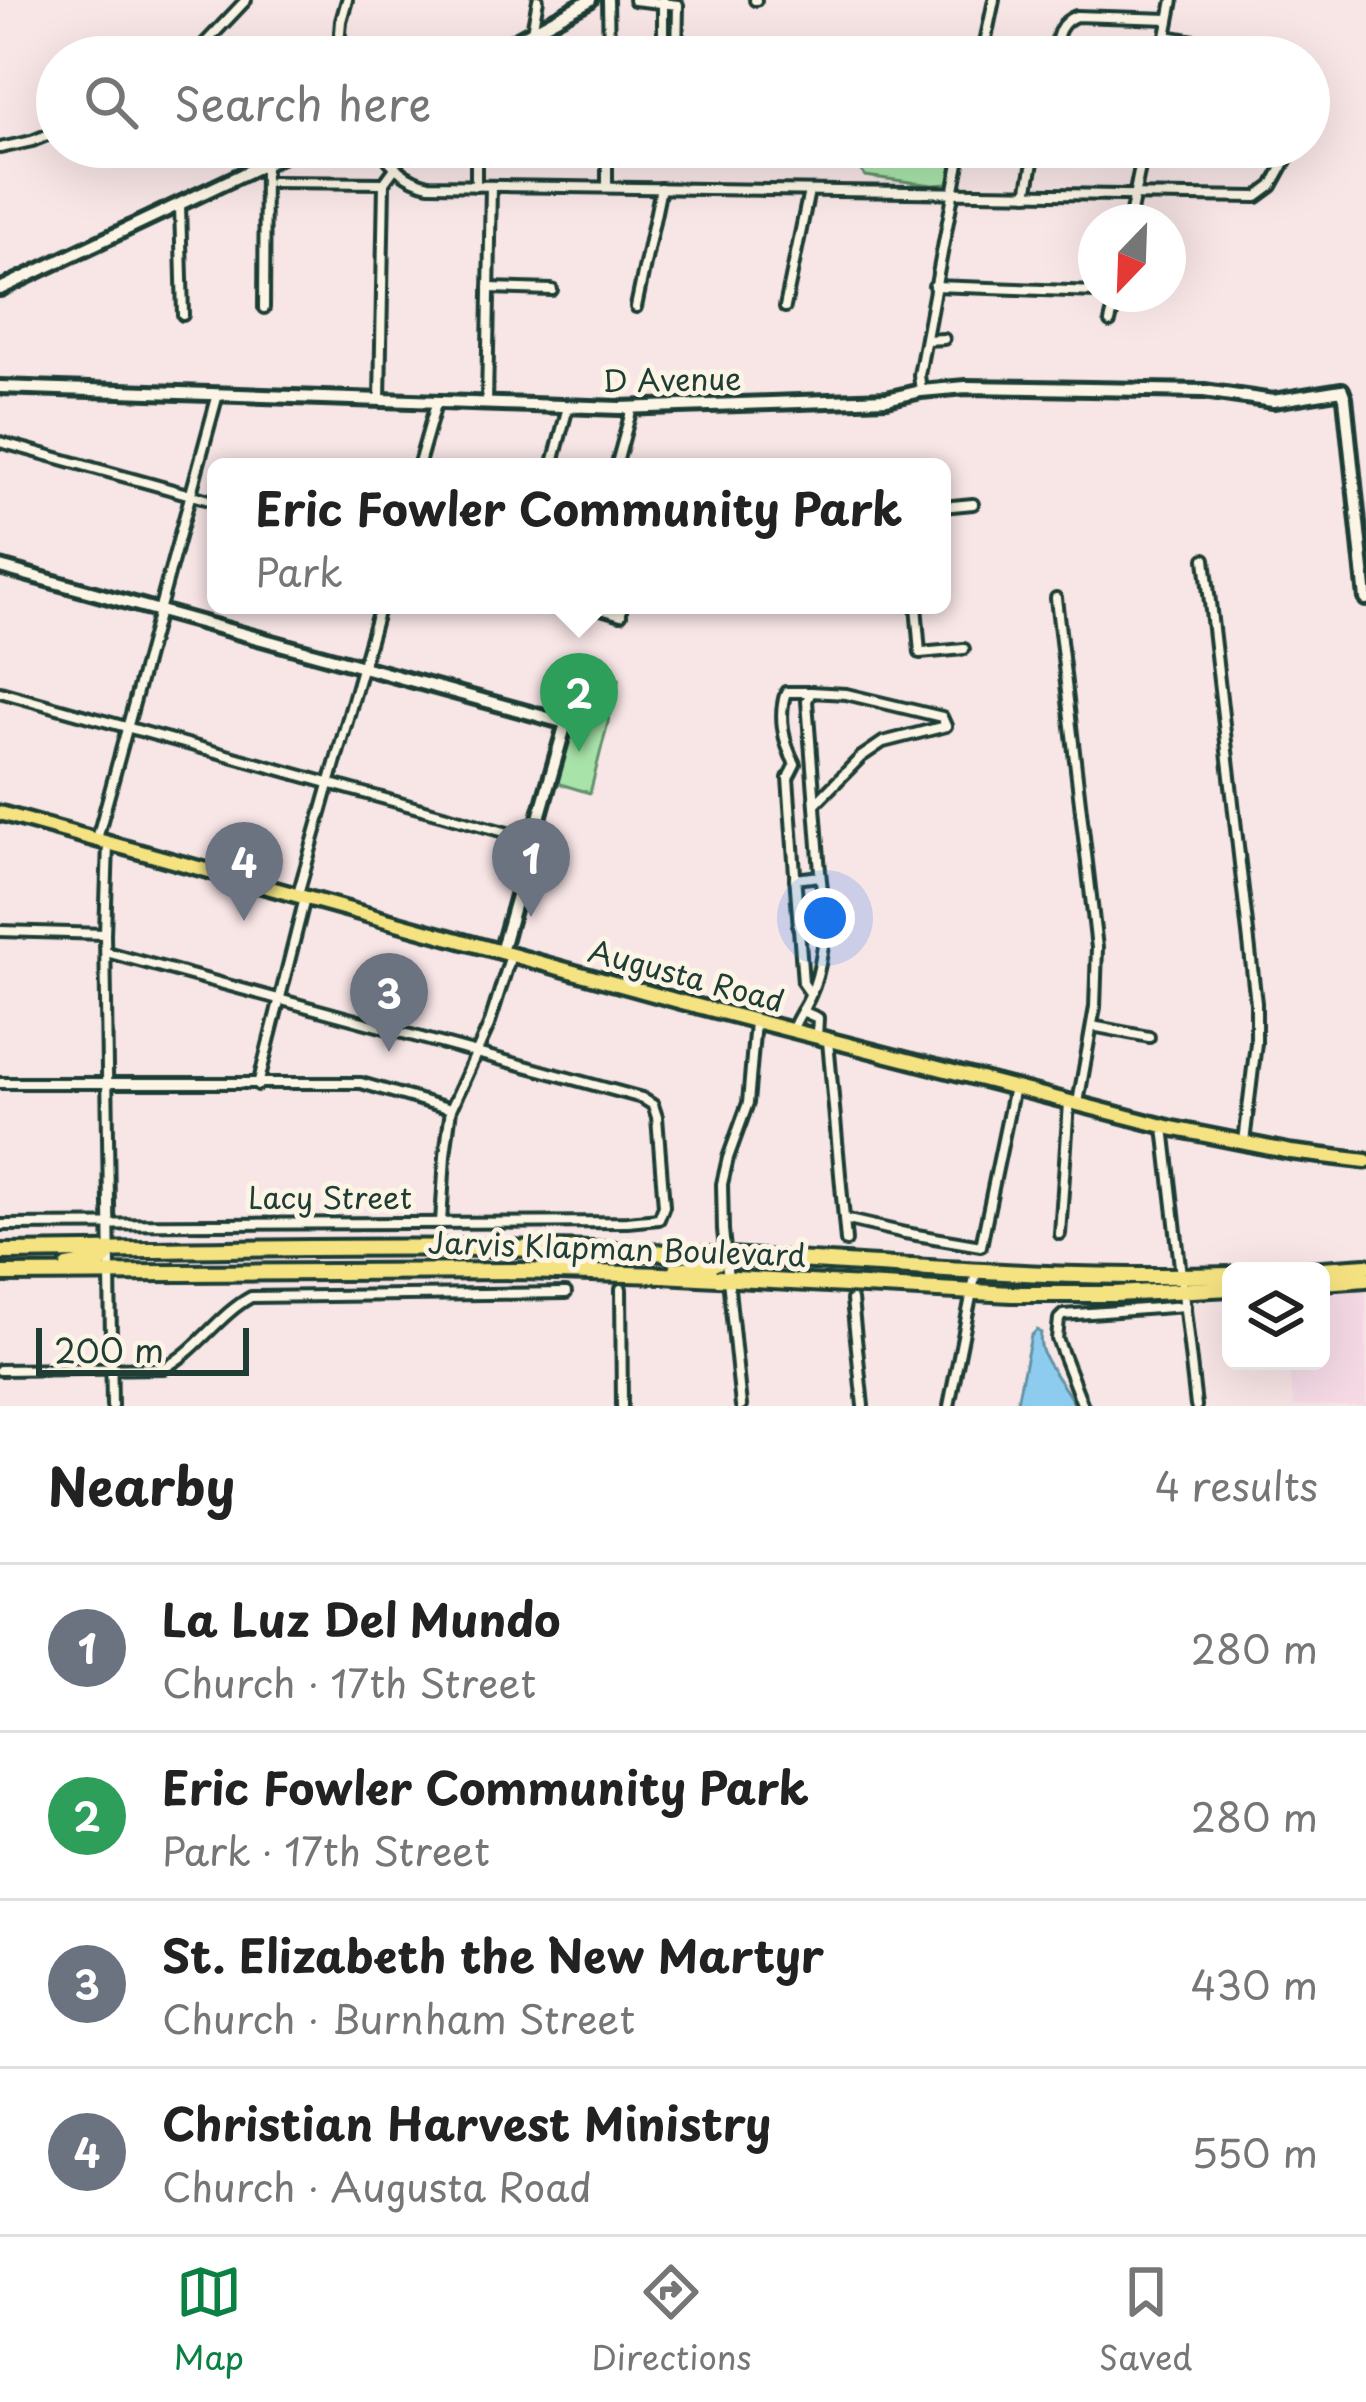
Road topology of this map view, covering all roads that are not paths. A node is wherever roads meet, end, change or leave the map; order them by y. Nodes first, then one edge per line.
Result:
1 (246, 0) edge
2 (347, 0) edge
3 (538, 0) edge
4 (590, 0) edge
5 (608, 0) edge
6 (634, 0) edge
7 (994, 0) edge
8 (1173, 0) edge
9 (663, 1) edge
10 (1169, 19) junction
11 (532, 32) junction
12 (212, 36) edge
13 (340, 36) edge
14 (524, 36) edge
15 (609, 36) edge
16 (663, 36) edge
17 (677, 36) edge
18 (986, 36) edge
19 (1059, 36) edge
20 (1166, 36) edge
21 (36, 139) edge
22 (0, 148) edge
23 (256, 168) edge
24 (265, 168) edge
25 (395, 168) joint
26 (476, 168) edge
27 (607, 168) edge
28 (957, 168) edge
29 (1032, 168) edge
30 (1140, 168) edge
31 (1282, 168) edge
32 (273, 182) dead end
33 (384, 183) junction
34 (476, 186) junction
35 (490, 186) junction
36 (607, 187) junction
37 (661, 188) junction
38 (809, 190) junction
39 (952, 193) junction
40 (1027, 194) junction
41 (1134, 196) junction
42 (179, 204) junction
43 (1132, 204) edge
44 (934, 286) junction
45 (489, 288) junction
46 (0, 289) edge
47 (552, 290) dead end
48 (1078, 291) edge
49 (636, 307) dead end
50 (785, 307) dead end
51 (264, 308) dead end
52 (1113, 312) edge
53 (183, 315) dead end
54 (1111, 322) dead end
55 (944, 339) dead end
56 (926, 340) junction
57 (0, 387) edge
58 (921, 392) junction
59 (218, 394) junction
60 (380, 402) junction
61 (436, 404) junction
62 (487, 406) junction
63 (568, 407) junction
64 (632, 408) junction
65 (0, 442) edge
66 (421, 458) edge
67 (554, 458) edge
68 (618, 458) edge
69 (191, 495) junction
70 (207, 499) edge
71 (974, 504) dead end
72 (951, 506) edge
73 (1205, 559) dead end
74 (0, 567) edge
75 (1056, 598) dead end
76 (1366, 599) edge
77 (160, 610) junction
78 (377, 614) edge
79 (917, 614) edge
80 (964, 650) dead end
81 (362, 666) junction
82 (0, 692) edge
83 (812, 692) junction
84 (129, 728) junction
85 (812, 763) junction
86 (795, 764) junction
87 (329, 784) junction
88 (815, 804) junction
89 (0, 813) edge
90 (533, 840) junction
91 (102, 842) junction
92 (820, 876) junction
93 (795, 879) junction
94 (301, 897) junction
95 (824, 917) junction
96 (799, 927) junction
97 (0, 931) edge
98 (105, 934) junction
99 (106, 952) junction
100 (506, 953) junction
101 (811, 995) junction
102 (280, 999) junction
103 (802, 1011) junction
104 (755, 1021) junction
105 (1092, 1026) junction
106 (793, 1031) junction
107 (1149, 1037) dead end
108 (822, 1038) junction
109 (475, 1053) junction
110 (0, 1083) edge
111 (108, 1084) junction
112 (258, 1084) junction
113 (1014, 1087) junction
114 (1074, 1102) junction
115 (451, 1108) junction
116 (1163, 1126) junction
117 (1244, 1144) junction
118 (1366, 1164) edge
119 (844, 1219) junction
120 (441, 1223) junction
121 (0, 1225) edge
122 (111, 1225) junction
123 (1060, 1234) dead end
124 (846, 1241) dead end
125 (217, 1250) junction
126 (111, 1251) junction
127 (0, 1252) edge
128 (727, 1257) junction
129 (819, 1262) junction
130 (1366, 1266) edge
131 (1330, 1268) edge
132 (976, 1270) junction
133 (0, 1274) edge
134 (22, 1274) junction
135 (111, 1274) junction
136 (629, 1274) junction
137 (1222, 1278) edge
138 (1366, 1279) edge
139 (730, 1280) junction
140 (1330, 1281) edge
141 (621, 1289) dead end
142 (1222, 1289) edge
143 (972, 1291) junction
144 (1183, 1291) junction
145 (566, 1293) dead end
146 (852, 1300) dead end
147 (112, 1368) junction
148 (0, 1370) edge
149 (112, 1406) edge
150 (622, 1406) edge
151 (741, 1406) edge
152 (863, 1406) edge
153 (949, 1406) edge
154 (1083, 1406) edge
155 (1196, 1406) edge

1 - 12 street
2 - 13 street
3 - 11 street
4 - 11 street
5 - 15 street
6 - 9 street
7 - 18 street
8 - 10 street
9 - 16 street
9 - 17 street
10 - 19 street
10 - 20 street
11 - 14 street
21 - 22 street
23 - 42 street
24 - 51 street
25 - 33 street
25 - 34 street
26 - 34 street
27 - 36 street
28 - 39 street
29 - 40 street
30 - 41 street
31 - 41 street
32 - 33 street
33 - 60 street
34 - 35 street
35 - 36 street
35 - 45 street
36 - 37 street
37 - 38 street
37 - 49 street
38 - 39 street
38 - 50 street
39 - 40 street
39 - 44 street
40 - 41 street
41 - 43 street
42 - 46 street
42 - 53 street
44 - 48 street
44 - 56 street
45 - 47 street
45 - 62 street
52 - 54 street
55 - 56 street
56 - 58 street
57 - 59 street, D Avenue
58 - 64 street, D Avenue
58 - 76 street, D Avenue
59 - 60 street, D Avenue
59 - 69 street
60 - 61 street, D Avenue
61 - 62 street, D Avenue
61 - 66 street
62 - 63 street, D Avenue
63 - 64 street, D Avenue
63 - 67 street
64 - 68 street
65 - 69 street
69 - 70 street
69 - 77 street
71 - 72 street
73 - 117 street
74 - 77 street
75 - 105 street
77 - 81 street
77 - 84 street
78 - 81 street
79 - 80 street
81 - 87 street
81 - 90 street
82 - 84 street
83 - 85 street
83 - 86 street
83 - 88 street
84 - 87 street
84 - 91 street
85 - 86 street
85 - 88 street
86 - 93 street
87 - 90 street
87 - 94 street
88 - 92 street
89 - 91 main road, Augusta Road
90 - 100 street
91 - 94 main road, Augusta Road
91 - 98 street
92 - 93 street
92 - 95 street
93 - 96 street
94 - 100 main road, Augusta Road
94 - 102 street
95 - 96 street
95 - 101 street
96 - 101 street
97 - 98 street
98 - 99 street
99 - 102 street
99 - 111 street
100 - 104 main road, Augusta Road
100 - 109 street
101 - 103 street
102 - 109 street
102 - 112 street
103 - 106 street
103 - 108 street
104 - 106 main road, Augusta Road
104 - 128 street
105 - 107 street
105 - 114 street
106 - 108 main road, Augusta Road
108 - 113 main road, Augusta Road
108 - 119 street
109 - 115 street
109 - 120 street, Lacy Street
110 - 111 street
111 - 112 street
111 - 122 street
112 - 115 street
113 - 114 main road, Augusta Road
113 - 119 street
114 - 116 main road, Augusta Road
114 - 123 street
115 - 120 street
116 - 117 main road, Augusta Road
116 - 144 street
117 - 118 main road, Augusta Road
119 - 124 street
120 - 122 street, Lacy Street
121 - 122 street, Lacy Street
122 - 126 street
125 - 126 highway, Jarvis Klapman Boulevard
125 - 128 highway, Jarvis Klapman Boulevard
125 - 135 highway
126 - 127 highway, Jarvis Klapman Boulevard
126 - 134 highway
126 - 135 street
128 - 129 highway, Jarvis Klapman Boulevard
128 - 136 highway
128 - 139 street
129 - 132 highway, Jarvis Klapman Boulevard
129 - 139 highway
130 - 131 highway
132 - 143 street
132 - 144 highway, Jarvis Klapman Boulevard
133 - 134 highway, Jarvis Klapman Boulevard
134 - 135 highway, Jarvis Klapman Boulevard
135 - 136 highway, Jarvis Klapman Boulevard
135 - 147 street
136 - 139 highway, Jarvis Klapman Boulevard
137 - 144 highway, Jarvis Klapman Boulevard
138 - 140 highway
139 - 143 highway, Jarvis Klapman Boulevard
139 - 151 street
141 - 150 street
142 - 144 highway, Jarvis Klapman Boulevard
143 - 144 highway, Jarvis Klapman Boulevard
143 - 153 street
144 - 154 street
144 - 155 street
145 - 147 street
146 - 152 street
147 - 148 street
147 - 149 street

